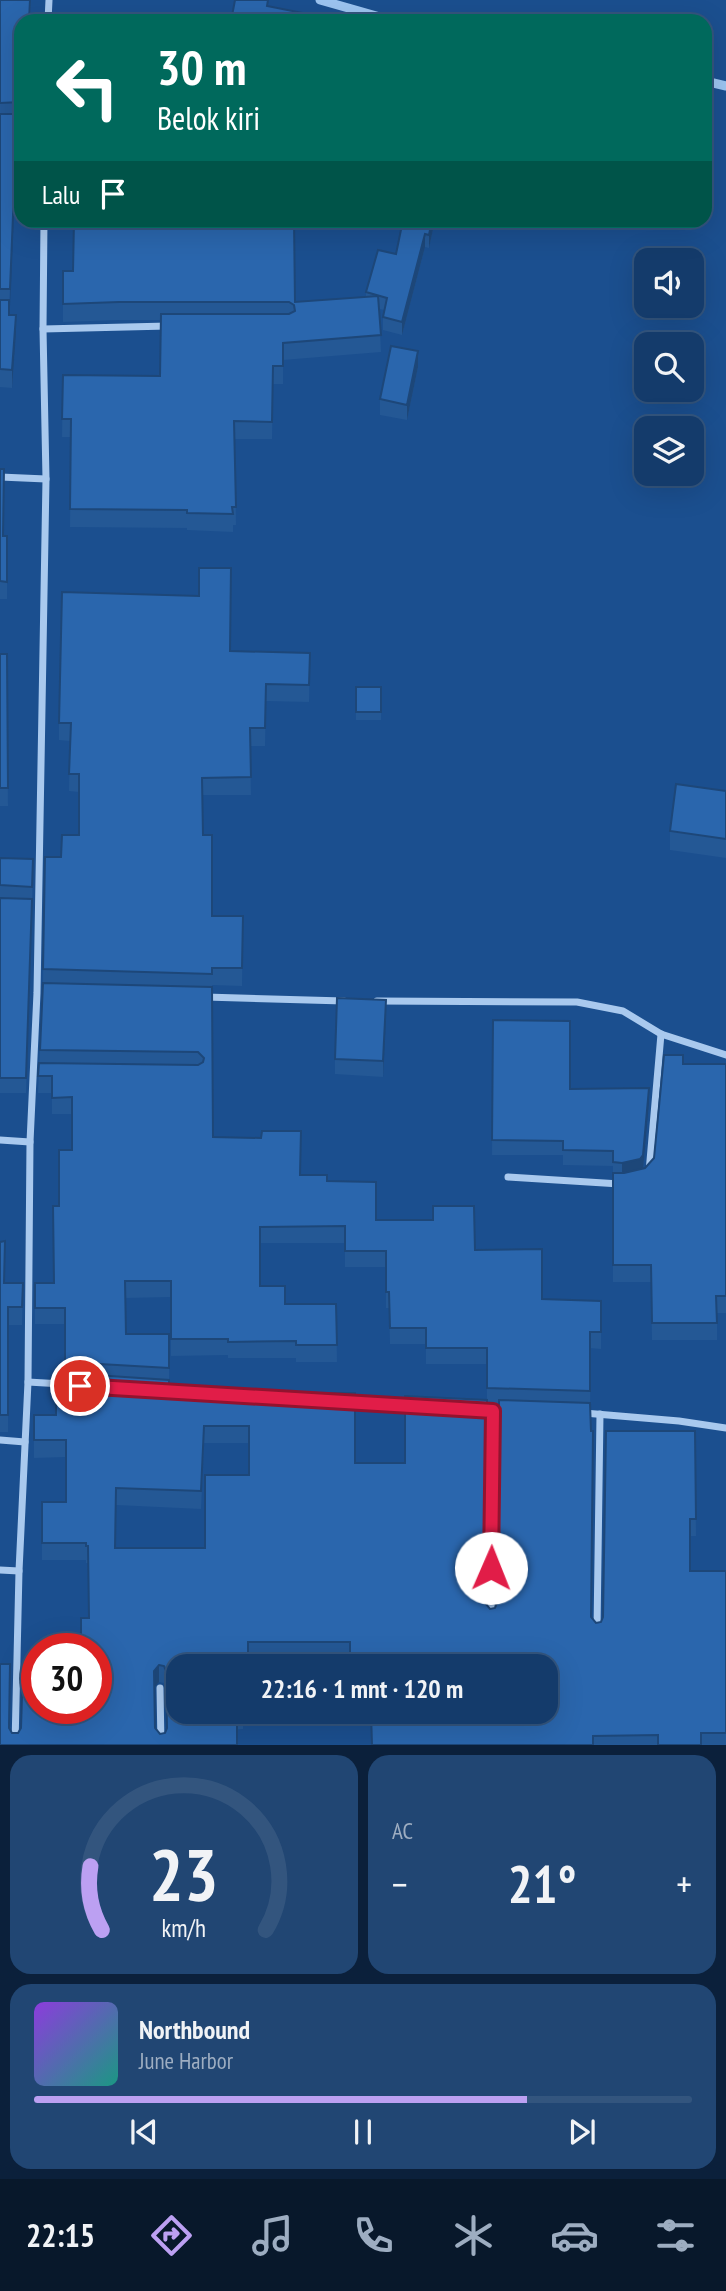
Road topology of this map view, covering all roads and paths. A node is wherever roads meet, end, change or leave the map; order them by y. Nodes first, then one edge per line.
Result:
1 (44, 228) edge
2 (172, 326) edge
3 (43, 329) junction
4 (0, 477) edge
5 (46, 479) junction
6 (26, 908) edge
7 (39, 909) junction
8 (37, 993) junction
9 (51, 993) edge
10 (201, 997) edge
11 (352, 1001) edge
12 (365, 1001) edge
13 (661, 1034) junction
14 (726, 1055) edge
15 (34, 1073) junction
16 (48, 1073) edge
17 (0, 1140) edge
18 (30, 1142) junction
19 (508, 1177) dead end
20 (644, 1179) edge
21 (630, 1183) edge
22 (28, 1382) junction
23 (67, 1385) edge
24 (186, 1393) edge
25 (256, 1397) edge
26 (340, 1402) edge
27 (423, 1407) edge
28 (465, 1409) edge
29 (493, 1411) junction
30 (519, 1412) edge
31 (573, 1413) edge
32 (600, 1414) junction
33 (726, 1428) edge
34 (0, 1440) edge
35 (25, 1442) junction
36 (0, 1570) edge
37 (19, 1571) junction
38 (491, 1620) edge
39 (597, 1634) edge
40 (160, 1688) dead end
41 (15, 1745) edge
42 (161, 1745) edge

1 - 3 street
2 - 3 street
3 - 5 street
4 - 5 street
5 - 7 street
6 - 7 street
7 - 8 street
8 - 9 street
8 - 15 street
10 - 11 street
12 - 13 street
13 - 14 street
13 - 20 street
15 - 16 street
15 - 18 street
17 - 18 street
18 - 22 street
19 - 21 street
22 - 23 street
22 - 35 street
24 - 25 street
26 - 27 street
28 - 29 street
29 - 30 street
29 - 38 street
31 - 32 street
32 - 33 street
32 - 39 street
34 - 35 street
35 - 37 street
36 - 37 street
37 - 41 street
40 - 42 street

